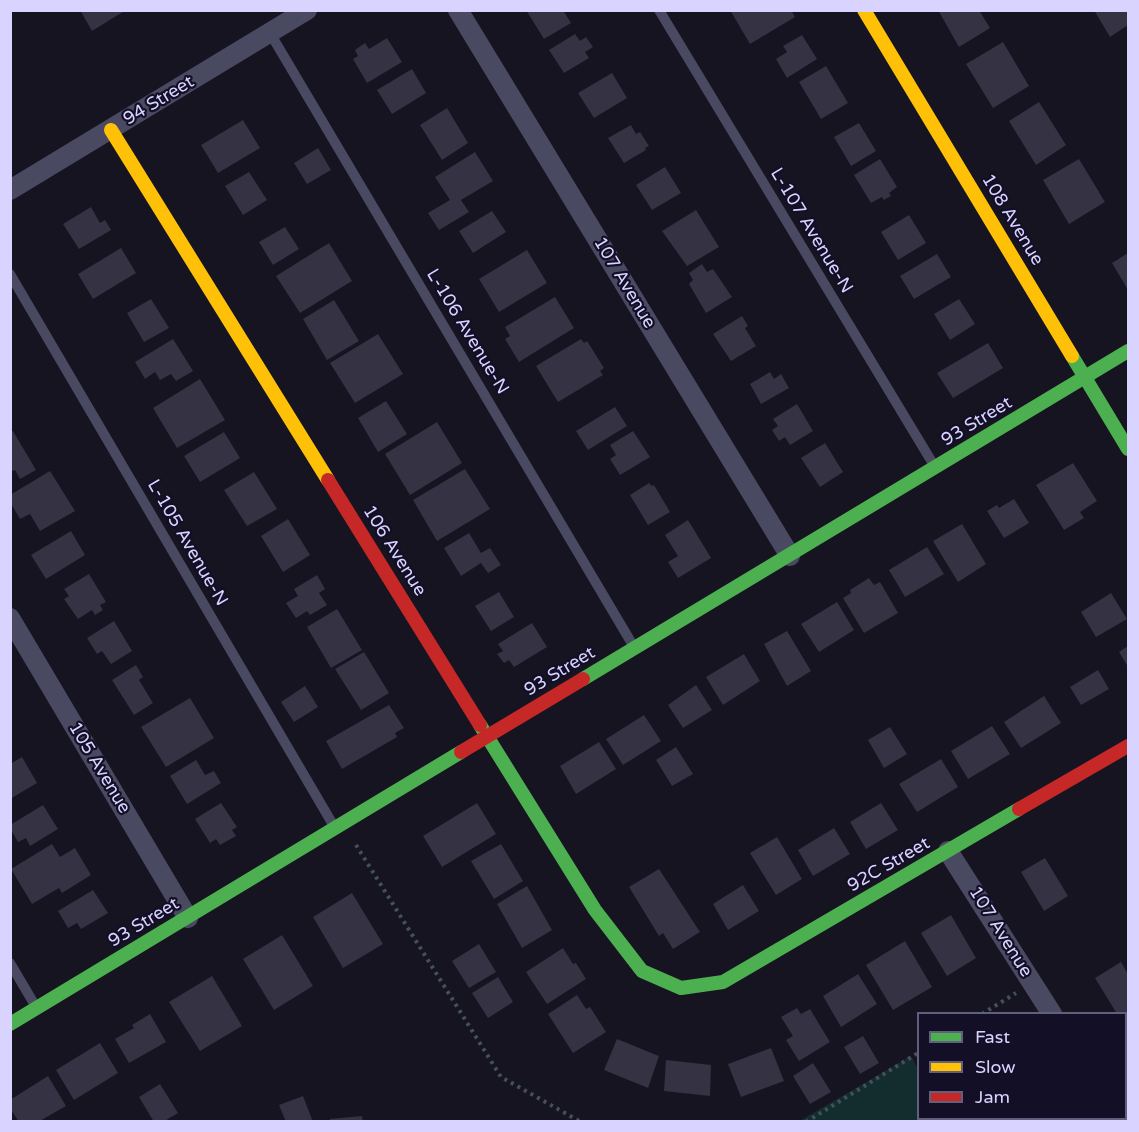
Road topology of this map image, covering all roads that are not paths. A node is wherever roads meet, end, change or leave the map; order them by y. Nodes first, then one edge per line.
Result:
1 (308, 10) edge
2 (458, 10) edge
3 (658, 10) edge
4 (864, 10) edge
5 (270, 33) junction
6 (111, 130) junction
7 (10, 190) edge
8 (10, 274) edge
9 (1128, 351) edge
10 (1086, 377) junction
11 (1128, 449) edge
12 (936, 468) junction
13 (790, 556) junction
14 (10, 618) edge
15 (634, 648) junction
16 (488, 736) junction
17 (1128, 746) edge
18 (339, 826) junction
19 (948, 851) junction
20 (188, 918) junction
21 (10, 963) edge
22 (660, 979) joint
23 (37, 1008) junction
24 (1051, 1012) edge
25 (10, 1024) edge

1 - 5 street, 94 Street
2 - 13 street, 107 Avenue
3 - 12 lane, L-107 Avenue-N
4 - 10 street, 108 Avenue
5 - 6 street, 94 Street
5 - 15 lane, L-106 Avenue-N
6 - 7 street, 94 Street
6 - 16 street, 106 Avenue
8 - 18 lane, L-105 Avenue-N
9 - 10 street, 93 Street
10 - 11 street, 108 Avenue
10 - 12 street, 93 Street
12 - 13 street, 93 Street
13 - 15 street, 93 Street
14 - 20 street, 105 Avenue
15 - 16 street, 93 Street
16 - 18 street, 93 Street
16 - 22 street, 106 Avenue
17 - 19 street, 92C Street
18 - 20 street, 93 Street
19 - 22 street, 92C Street
19 - 24 street, 107 Avenue
20 - 23 street, 93 Street
21 - 23 lane
23 - 25 street, 93 Street

